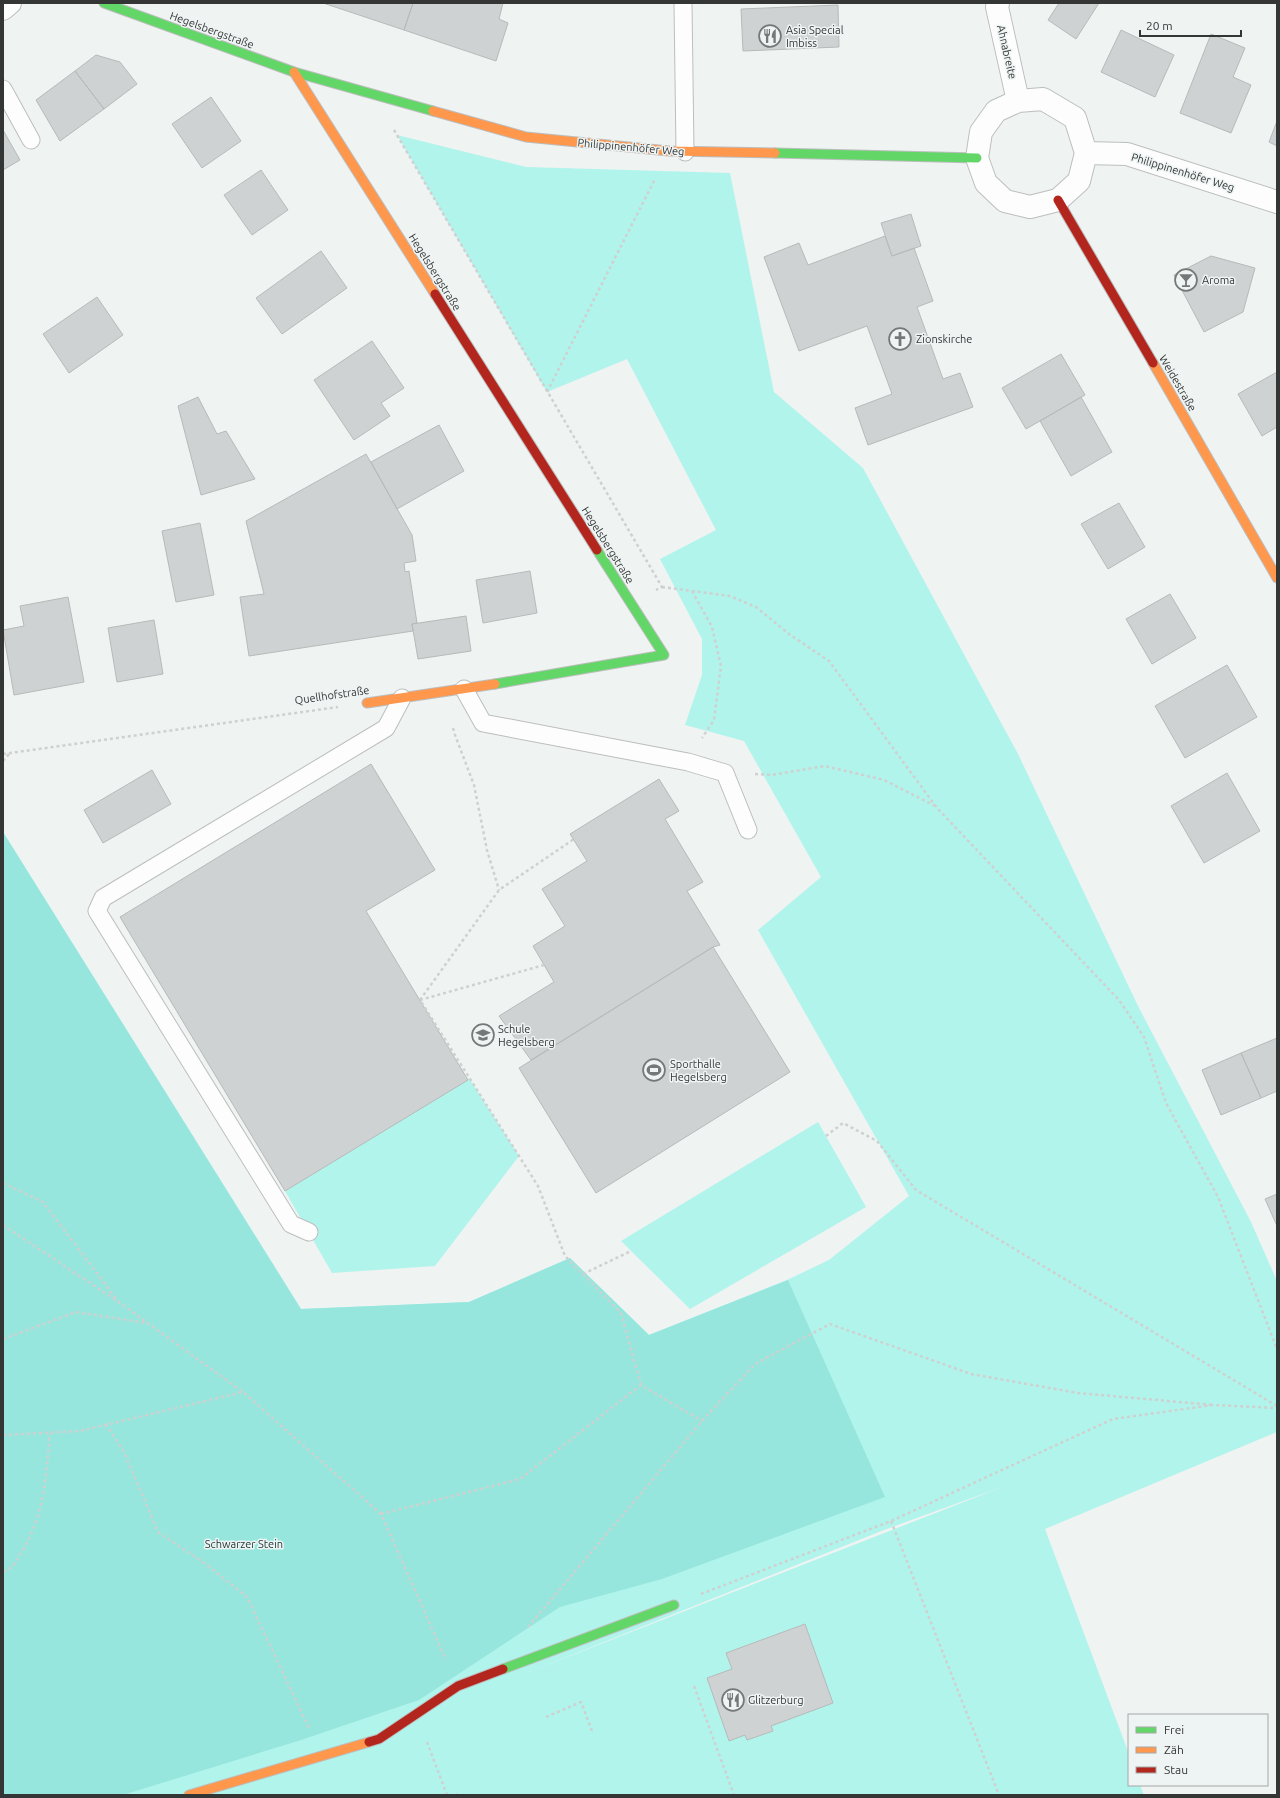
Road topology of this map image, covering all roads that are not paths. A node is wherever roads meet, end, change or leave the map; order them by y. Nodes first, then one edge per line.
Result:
1 (10, 3) edge
2 (104, 3) edge
3 (683, 3) edge
4 (998, 3) edge
5 (3, 9) edge
6 (294, 72) junction
7 (3, 89) edge
8 (1018, 101) junction
9 (31, 140) dead end
10 (677, 151) junction
11 (1086, 153) junction
12 (977, 158) junction
13 (1058, 200) junction
14 (1277, 202) edge
15 (1277, 578) edge
16 (664, 656) joint
17 (464, 689) junction
18 (402, 698) junction
19 (366, 703) road end
20 (748, 830) dead end
21 (309, 1232) dead end
22 (674, 1605) road end
23 (189, 1795) edge

1 - 5 street
2 - 6 street, Hegelsbergstraße
3 - 10 lane
4 - 8 street, Ahnabreite
6 - 10 street, Philippinenhöfer Weg
6 - 16 street, Hegelsbergstraße
7 - 9 lane
8 - 11 street
8 - 12 street
10 - 12 street, Philippinenhöfer Weg
11 - 13 street
11 - 14 street, Philippinenhöfer Weg
12 - 13 street
13 - 15 street, Weidestraße
16 - 17 street, Quellhofstraße
17 - 18 street, Quellhofstraße
17 - 20 lane
18 - 19 street, Quellhofstraße
18 - 21 lane
22 - 23 street

